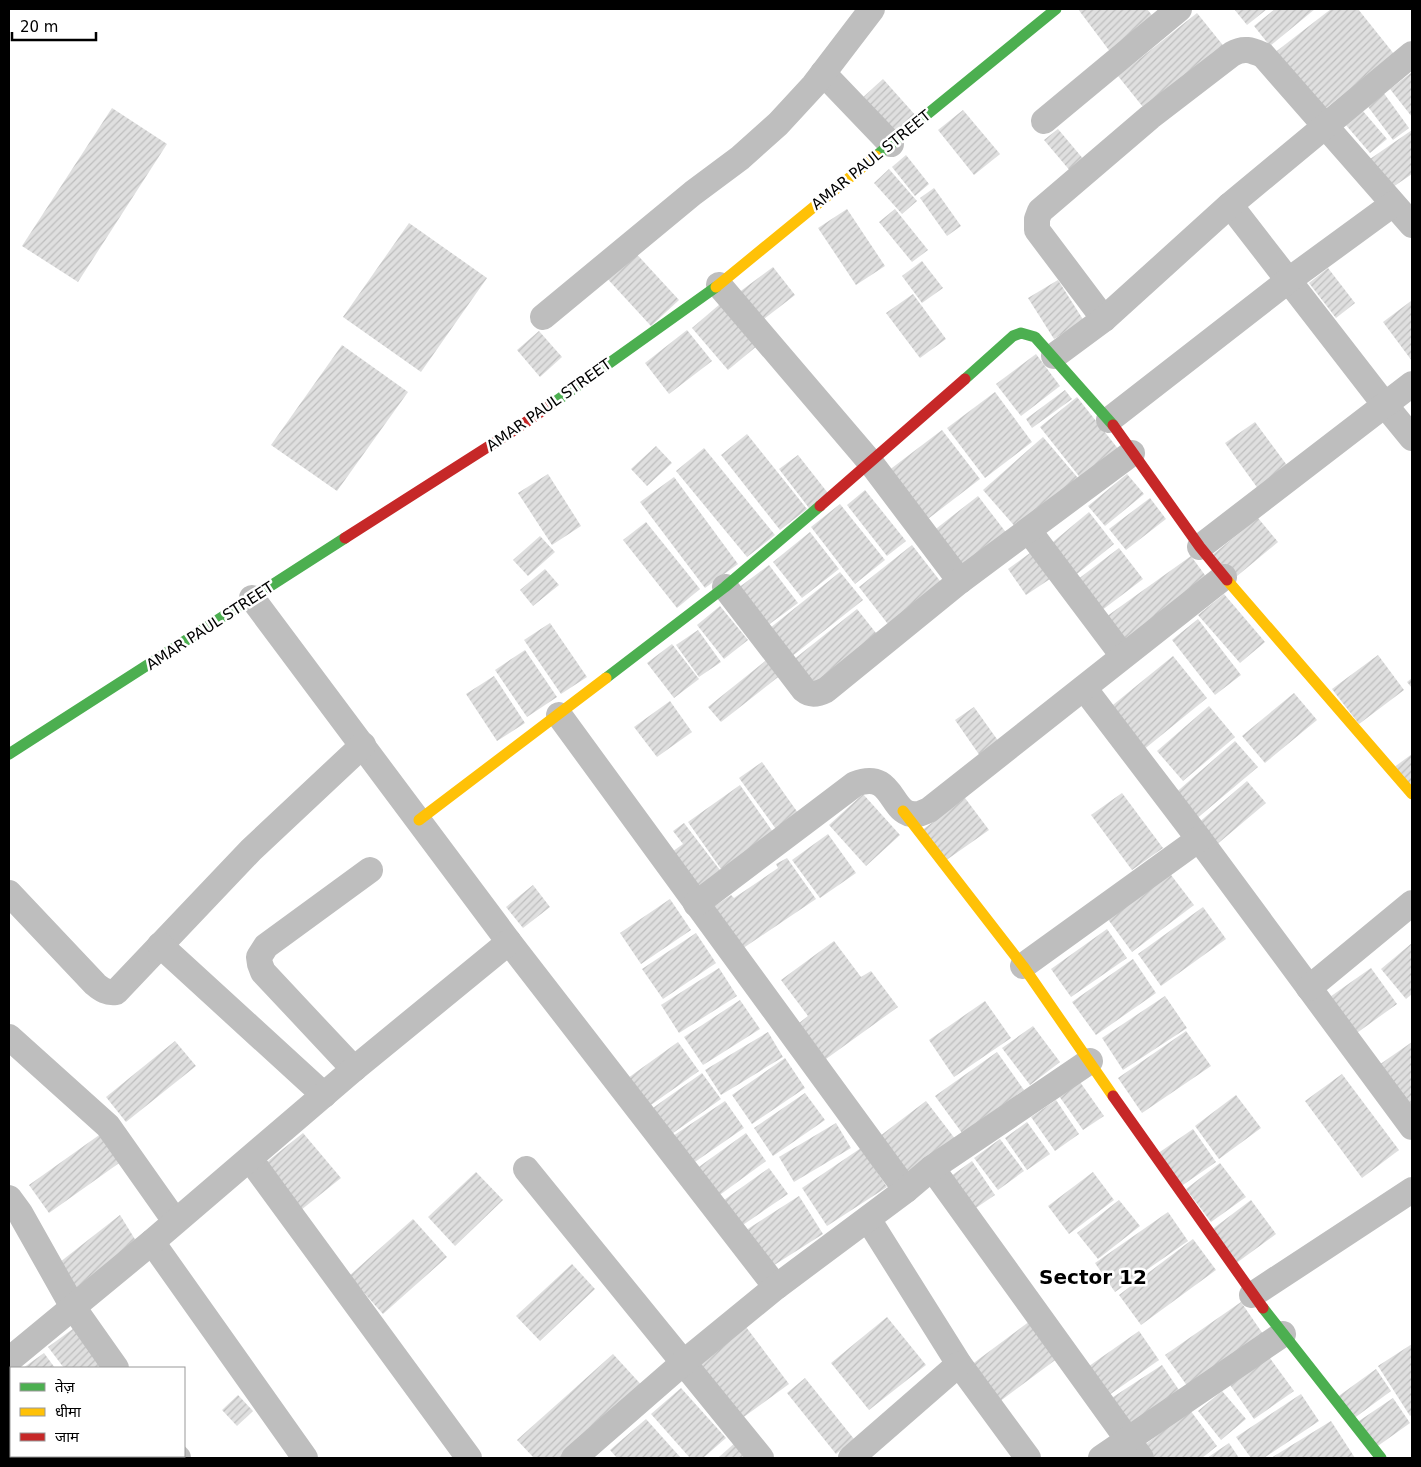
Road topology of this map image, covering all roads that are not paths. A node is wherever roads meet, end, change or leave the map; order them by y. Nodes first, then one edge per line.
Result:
1 (872, 9) edge
2 (1056, 9) edge
3 (1178, 9) edge
4 (1412, 54) edge
5 (822, 73) junction
6 (1044, 121) dead end
7 (1324, 126) junction
8 (891, 144) junction
9 (1393, 204) junction
10 (1230, 205) junction
11 (1412, 225) edge
12 (1289, 280) junction
13 (719, 285) junction
14 (543, 317) dead end
15 (1104, 319) junction
16 (1054, 356) junction
17 (1412, 384) edge
18 (1385, 406) junction
19 (1109, 420) junction
20 (1412, 438) edge
21 (1132, 453) junction
22 (871, 463) junction
23 (1029, 530) junction
24 (1200, 547) junction
25 (1224, 577) junction
26 (960, 581) junction
27 (725, 588) junction
28 (252, 598) junction
29 (1123, 656) junction
30 (1084, 688) junction
31 (559, 715) junction
32 (363, 745) junction
33 (9, 754) edge
34 (1412, 794) edge
35 (903, 811) junction
36 (419, 820) junction
37 (1199, 839) junction
38 (370, 870) dead end
39 (9, 893) edge
40 (1412, 903) edge
41 (696, 904) junction
42 (509, 942) junction
43 (160, 945) junction
44 (1024, 966) junction
45 (1309, 988) junction
46 (9, 1037) edge
47 (1090, 1061) junction
48 (354, 1069) junction
49 (324, 1095) junction
50 (1412, 1127) edge
51 (250, 1158) junction
52 (932, 1168) junction
53 (526, 1169) dead end
54 (906, 1190) junction
55 (1412, 1190) edge
56 (9, 1198) edge
57 (868, 1219) junction
58 (175, 1221) junction
59 (152, 1242) junction
60 (776, 1287) junction
61 (1252, 1295) junction
62 (73, 1307) junction
63 (1283, 1334) junction
64 (9, 1360) edge
65 (683, 1363) junction
66 (959, 1364) junction
67 (115, 1367) edge
68 (1134, 1449) edge
69 (305, 1458) edge
70 (469, 1458) edge
71 (574, 1458) edge
72 (762, 1458) edge
73 (851, 1458) edge
74 (1028, 1458) edge
75 (1101, 1458) edge
76 (1380, 1458) edge

1 - 5 street
2 - 8 street, AMAR PAUL STREET
3 - 6 street
4 - 7 street
5 - 8 street
5 - 14 street
7 - 9 street
7 - 10 street
7 - 15 street
8 - 13 street, AMAR PAUL STREET
9 - 11 street
9 - 12 street
10 - 12 street
10 - 15 street
12 - 18 street
12 - 19 street
13 - 22 street
13 - 28 street, AMAR PAUL STREET
15 - 16 street
16 - 19 street
16 - 22 street
17 - 18 street
18 - 20 street
18 - 24 street
19 - 21 street
21 - 23 street
21 - 24 street
22 - 26 street
22 - 27 street
23 - 26 street
23 - 29 street
24 - 25 street
25 - 29 street
25 - 34 street
26 - 27 street
27 - 31 street
28 - 32 street
28 - 33 street, AMAR PAUL STREET
29 - 30 street
30 - 35 street
30 - 37 street
31 - 36 street
31 - 41 street
32 - 36 street
32 - 43 street
35 - 41 street
35 - 44 street
36 - 42 street
37 - 44 street
37 - 45 street
38 - 48 street
39 - 43 street
40 - 45 street
41 - 54 street
42 - 48 street
42 - 60 street
43 - 49 street
44 - 47 street
45 - 50 street
46 - 58 street
47 - 52 street
47 - 61 street
48 - 49 street
49 - 51 street
51 - 58 street
51 - 70 street
52 - 54 street
52 - 68 street
53 - 65 street
54 - 57 street
55 - 61 street
56 - 62 street
57 - 60 street
57 - 66 street
58 - 59 street
59 - 62 street
59 - 69 street
60 - 65 street
61 - 63 street
62 - 64 street
62 - 67 street
63 - 68 street
63 - 76 street
65 - 71 street
65 - 72 street
66 - 73 street
66 - 74 street
68 - 75 street

